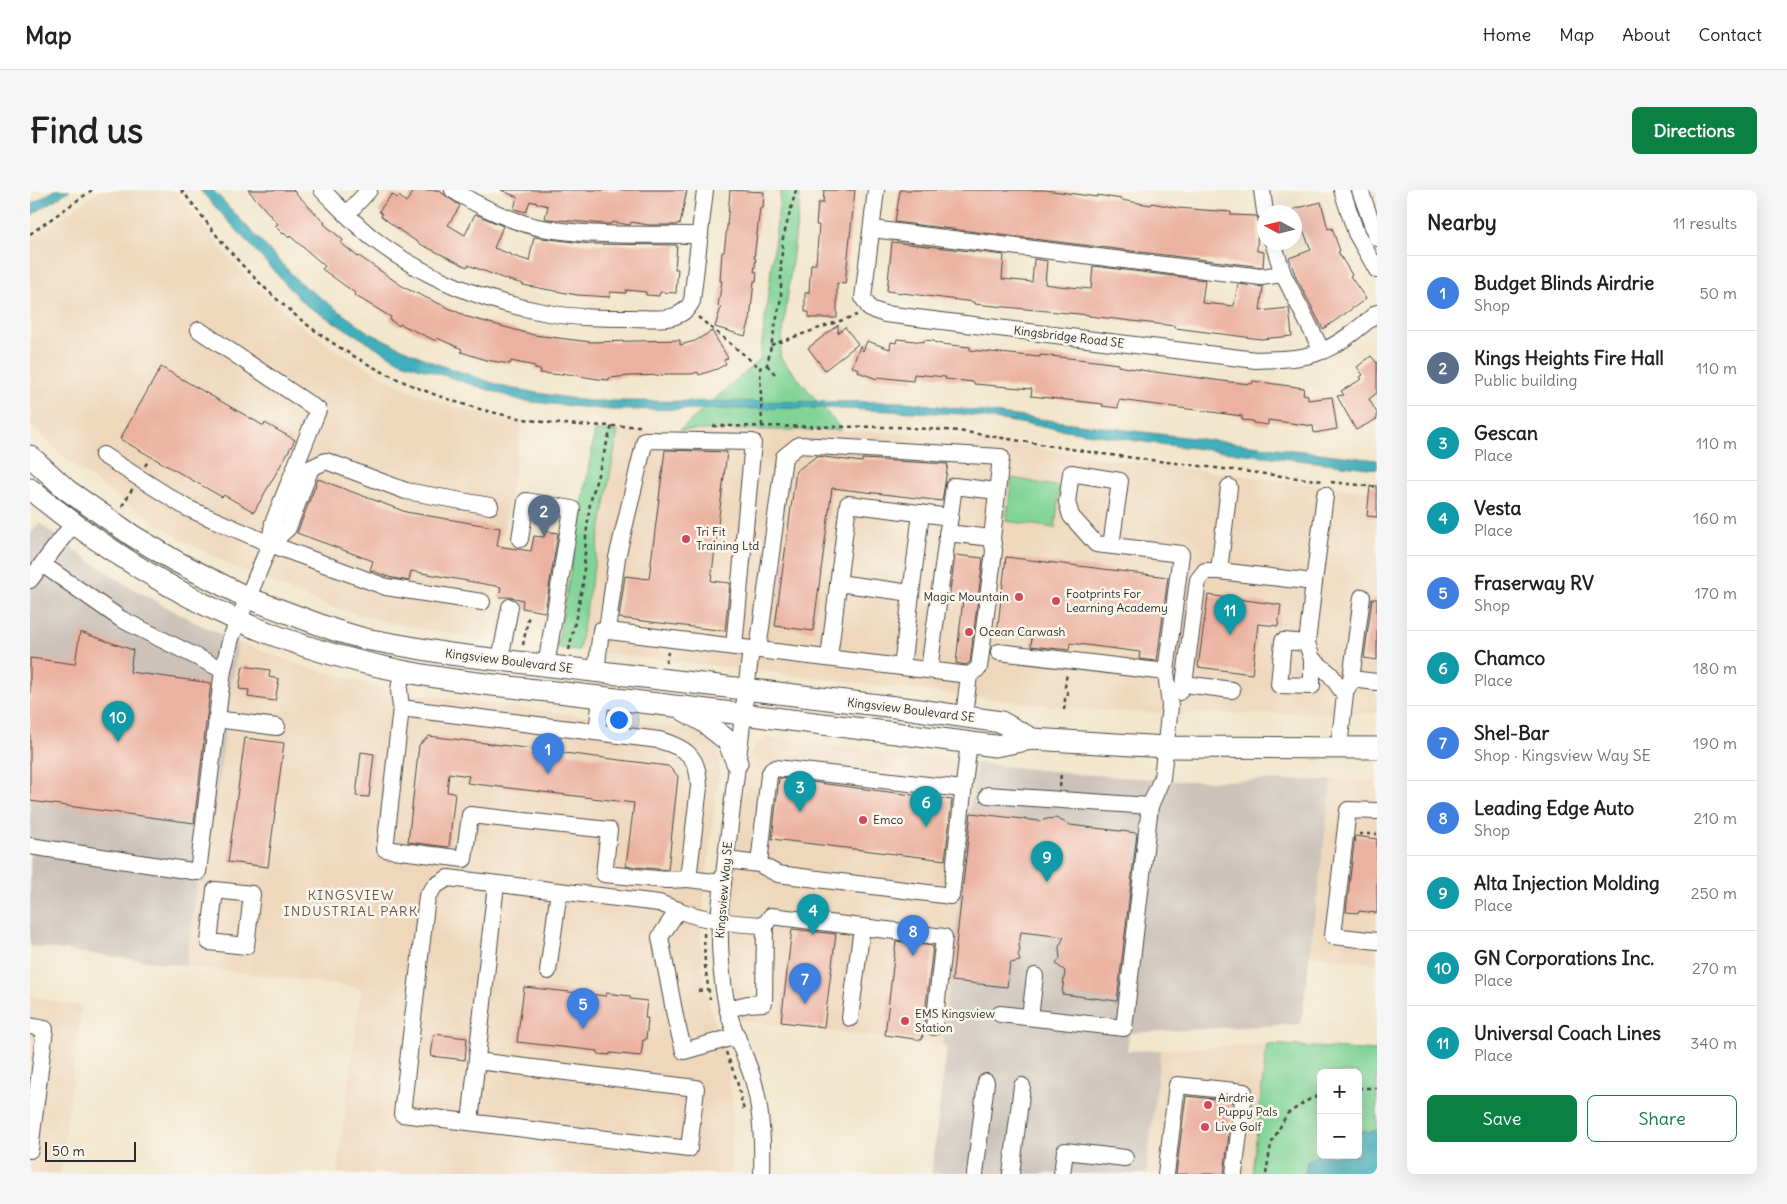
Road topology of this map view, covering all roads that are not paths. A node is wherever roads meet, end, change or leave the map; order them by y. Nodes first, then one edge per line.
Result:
1 (322, 190) edge
2 (369, 190) edge
3 (453, 190) edge
4 (705, 190) edge
5 (876, 190) edge
6 (1262, 190) edge
7 (1342, 190) edge
8 (1360, 190) edge
9 (1264, 205) edge
10 (347, 214) junction
11 (872, 229) junction
12 (700, 235) junction
13 (1377, 238) edge
14 (1275, 250) edge
15 (1377, 270) edge
16 (1282, 274) junction
17 (1377, 313) edge
18 (200, 330) dead end
19 (1322, 351) junction
20 (103, 455) dead end
21 (30, 456) edge
22 (1229, 487) dead end
23 (30, 489) edge
24 (997, 491) junction
25 (1324, 496) dead end
26 (490, 506) dead end
27 (920, 513) junction
28 (73, 524) junction
29 (948, 525) junction
30 (992, 538) junction
31 (520, 540) dead end
32 (270, 544) junction
33 (1111, 546) junction
34 (42, 564) junction
35 (1218, 571) junction
36 (30, 580) edge
37 (1314, 582) junction
38 (838, 583) junction
39 (911, 592) junction
40 (1362, 597) dead end
41 (248, 598) junction
42 (482, 602) dead end
43 (510, 607) dead end
44 (238, 620) junction
45 (607, 630) junction
46 (1307, 643) junction
47 (734, 647) junction
48 (754, 650) junction
49 (999, 652) dead end
50 (829, 658) junction
51 (1312, 659) junction
52 (500, 660) junction
53 (546, 666) junction
54 (902, 667) junction
55 (223, 670) junction
56 (929, 670) junction
57 (402, 671) junction
58 (596, 672) junction
59 (1166, 672) junction
60 (969, 675) junction
61 (1351, 679) junction
62 (1377, 682) edge
63 (1184, 684) junction
64 (746, 690) junction
65 (1232, 690) dead end
66 (1345, 695) junction
67 (601, 698) junction
68 (1170, 706) junction
69 (678, 707) junction
70 (401, 708) junction
71 (743, 714) junction
72 (964, 716) junction
73 (216, 720) junction
74 (276, 727) dead end
75 (597, 732) junction
76 (1032, 739) junction
77 (969, 742) junction
78 (1166, 747) junction
79 (1339, 747) junction
80 (1377, 748) edge
81 (737, 763) junction
82 (963, 789) junction
83 (988, 795) dead end
84 (1150, 806) junction
85 (1377, 810) edge
86 (30, 846) edge
87 (726, 860) junction
88 (759, 864) junction
89 (198, 872) junction
90 (688, 879) junction
91 (723, 883) junction
92 (496, 884) junction
93 (214, 890) dead end
94 (559, 891) junction
95 (678, 910) junction
96 (720, 920) junction
97 (765, 926) junction
98 (862, 927) junction
99 (1377, 941) edge
100 (548, 970) dead end
101 (1035, 976) dead end
102 (728, 1009) junction
103 (1000, 1014) dead end
104 (1030, 1017) junction
105 (850, 1018) dead end
106 (30, 1026) edge
107 (934, 1027) dead end
108 (738, 1036) junction
109 (476, 1061) junction
110 (986, 1082) dead end
111 (1022, 1086) dead end
112 (470, 1122) junction
113 (30, 1150) edge
114 (1125, 1158) dead end
115 (762, 1174) edge
116 (975, 1174) edge
117 (1011, 1174) edge
118 (1062, 1174) edge
119 (1166, 1174) edge
120 (1234, 1174) edge

1 - 10 street
2 - 10 street
3 - 12 street
4 - 12 street
5 - 11 street
6 - 9 street
7 - 15 street
8 - 13 street
10 - 12 street
11 - 16 street
11 - 19 street, Kingsbridge Road SE
14 - 16 street
16 - 19 street
17 - 19 street, Kingsbridge Road SE
18 - 32 street
20 - 32 street
21 - 41 main road, Kingsview Boulevard SE
22 - 35 street
23 - 28 main road, Kingsview Boulevard SE
24 - 29 street
24 - 30 street
24 - 48 street, Kingsview Way SE
25 - 37 street
26 - 32 street
27 - 29 street
27 - 38 street
27 - 39 street
28 - 34 street
28 - 44 main road, Kingsview Boulevard SE
29 - 30 street
29 - 56 street
30 - 60 street
31 - 53 street
32 - 41 street
32 - 42 street
33 - 33 street
33 - 59 street
34 - 36 street
34 - 55 street
35 - 37 street
35 - 63 street
37 - 46 street
38 - 39 street
38 - 50 street
39 - 54 street
40 - 61 street
41 - 44 street
41 - 52 main road, Kingsview Boulevard SE
43 - 52 street
44 - 55 street
44 - 57 main road, Kingsview Boulevard SE
45 - 47 street
45 - 47 street
45 - 58 street
46 - 51 street
46 - 51 street
47 - 48 street
48 - 50 street
48 - 64 street, Kingsview Way SE
49 - 59 street
50 - 54 street
51 - 66 street
52 - 53 main road, Kingsview Boulevard SE
53 - 58 main road, Kingsview Boulevard SE
54 - 56 street
55 - 73 street
56 - 60 street
57 - 67 main road, Kingsview Boulevard SE
57 - 70 street
58 - 64 main road, Kingsview Boulevard SE
59 - 68 street
60 - 72 street
61 - 62 street
61 - 66 street
63 - 65 street
63 - 68 street
64 - 71 street, Kingsview Way SE
64 - 72 main road, Kingsview Boulevard SE
66 - 79 street
67 - 69 main road, Kingsview Boulevard SE
67 - 75 street
68 - 78 street
69 - 71 main road, Kingsview Boulevard SE
69 - 81 main road
70 - 75 street
70 - 90 street
71 - 77 main road, Kingsview Boulevard SE
71 - 81 street, Kingsview Way SE
72 - 76 main road, Kingsview Boulevard SE
73 - 74 street
73 - 89 street
75 - 90 street
76 - 77 main road, Kingsview Boulevard SE
76 - 78 main road, Kingsview Boulevard SE
77 - 82 street
78 - 79 main road, Kingsview Boulevard SE
78 - 84 street
79 - 80 main road, Kingsview Boulevard SE
81 - 87 street, Kingsview Way SE
82 - 88 street
82 - 88 street
83 - 84 street
84 - 104 street
85 - 99 street
86 - 89 street
87 - 88 street
87 - 91 street, Kingsview Way SE
89 - 93 street
90 - 91 street
91 - 96 street, Kingsview Way SE
92 - 94 street
92 - 109 street
92 - 112 street
94 - 95 street
94 - 100 street
95 - 96 street
95 - 108 street
96 - 97 street
96 - 102 street, Kingsview Way SE
97 - 98 street
97 - 102 street
98 - 105 street
98 - 107 street
101 - 104 street
102 - 108 street, Kingsview Way SE
103 - 104 street
106 - 113 street
108 - 115 street, Kingsview Way SE
109 - 112 street
109 - 112 street
110 - 116 street
111 - 117 street
114 - 118 street
119 - 120 street

